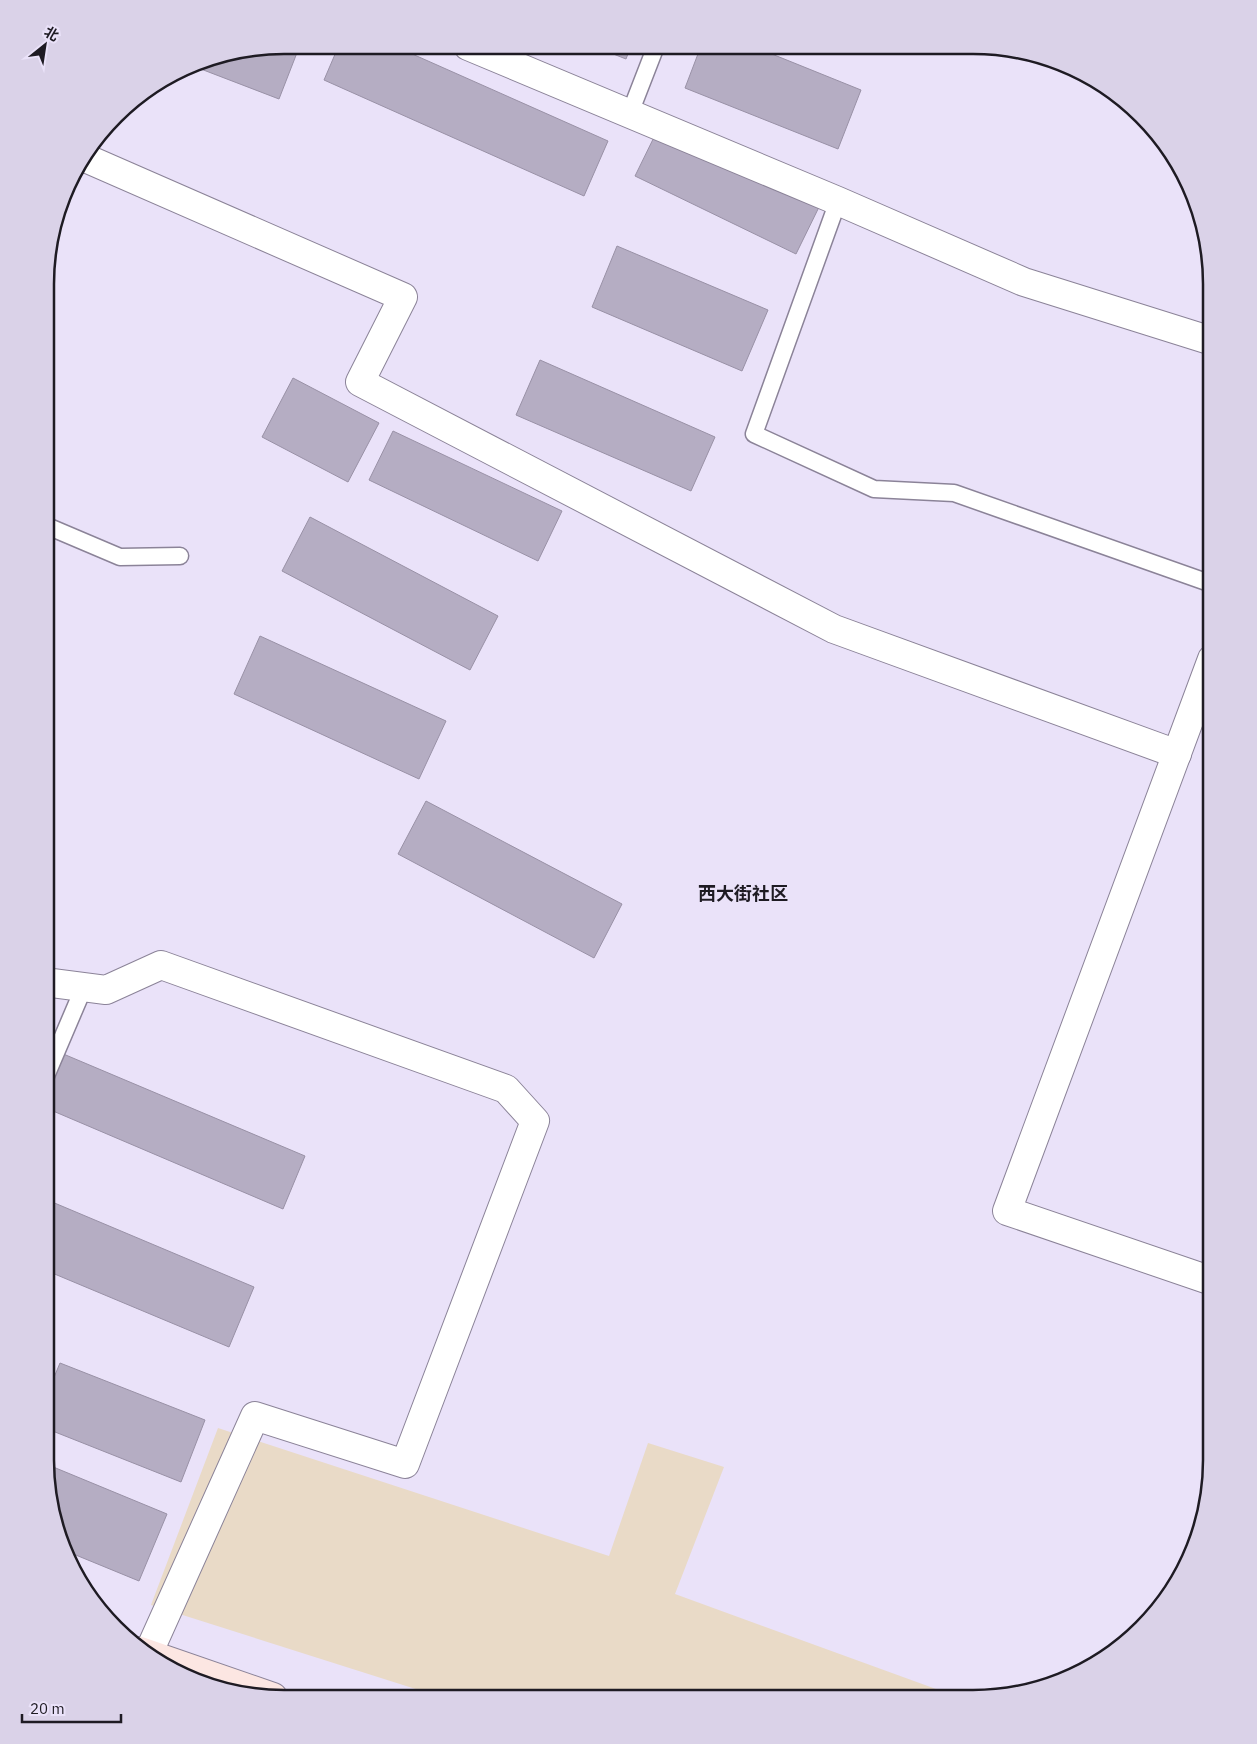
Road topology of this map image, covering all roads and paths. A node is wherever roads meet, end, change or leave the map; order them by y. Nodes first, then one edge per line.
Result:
1 (487, 54) edge
2 (653, 54) edge
3 (630, 113) junction
4 (90, 160) edge
5 (838, 202) junction
6 (1203, 338) edge
7 (54, 529) edge
8 (180, 556) dead end
9 (1203, 581) edge
10 (1203, 683) edge
11 (1177, 754) junction
12 (54, 983) edge
13 (84, 987) junction
14 (54, 1057) edge
15 (1203, 1278) edge
16 (147, 1645) edge
17 (175, 1663) edge
18 (243, 1687) edge

1 - 3 street
2 - 3 lane
3 - 5 street
4 - 11 street
5 - 6 street
5 - 9 lane
7 - 8 lane
10 - 11 street
11 - 15 street
12 - 13 street
13 - 14 lane
13 - 16 street
17 - 18 main road

